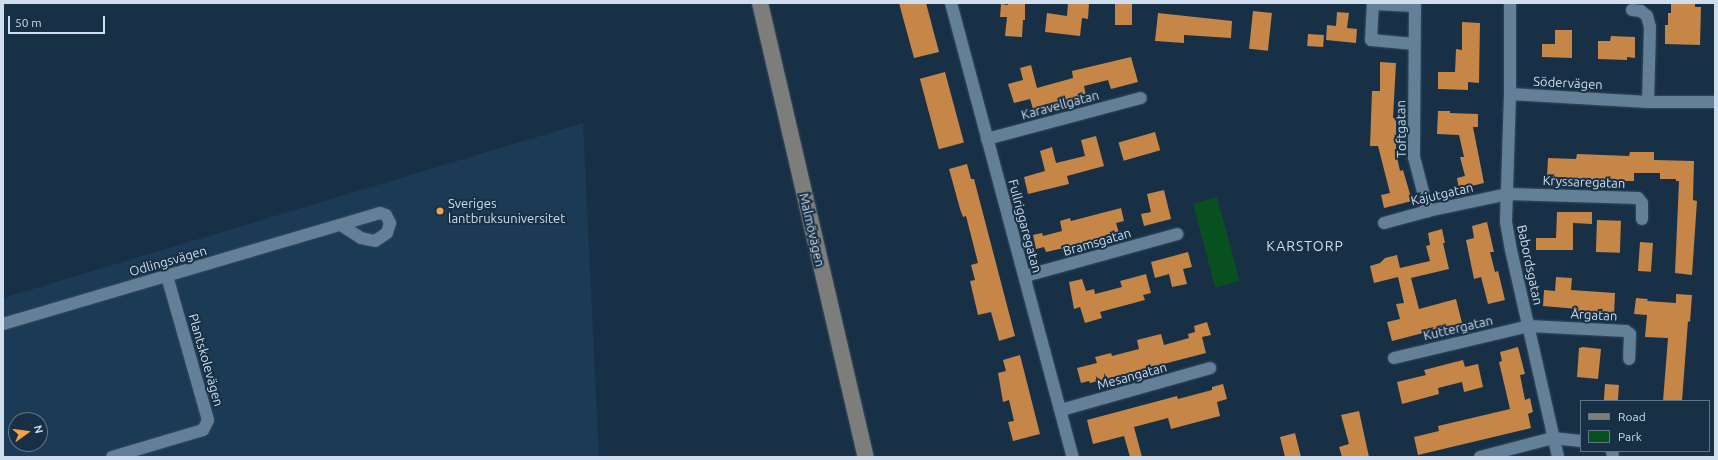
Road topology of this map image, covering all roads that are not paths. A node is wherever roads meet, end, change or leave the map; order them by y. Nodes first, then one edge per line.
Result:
1 (760, 3) edge
2 (951, 3) edge
3 (1510, 3) edge
4 (1632, 10) dead end
5 (1414, 44) junction
6 (1510, 94) junction
7 (1141, 98) dead end
8 (1648, 102) junction
9 (1715, 102) edge
10 (986, 139) junction
11 (1508, 194) junction
12 (1428, 211) junction
13 (1642, 219) dead end
14 (1384, 223) dead end
15 (341, 225) dead end
16 (1177, 234) dead end
17 (167, 276) junction
18 (1025, 276) junction
19 (3, 324) edge
20 (1529, 326) junction
21 (1394, 358) dead end
22 (1629, 359) dead end
23 (1210, 368) dead end
24 (1061, 410) junction
25 (1553, 438) junction
26 (1580, 441) edge
27 (112, 457) edge
28 (866, 457) edge
29 (1073, 457) edge
30 (1480, 457) edge
31 (1558, 457) edge

1 - 28 main road, Malmövägen
2 - 10 street, Fullriggaregatan
3 - 6 street
4 - 8 street
5 - 5 street, Toftgatan
5 - 12 street, Toftgatan
6 - 8 street, Södervägen
6 - 11 street, Babordsgatan
7 - 10 street, Karavellgatan
8 - 9 street, Södervägen
10 - 18 street, Fullriggaregatan
11 - 12 street, Kajutgatan
11 - 13 street, Kryssaregatan
11 - 20 street, Babordsgatan
12 - 14 street, Kajutgatan
15 - 17 street, Odlingsvägen
16 - 18 street, Bramsgatan
17 - 19 street, Odlingsvägen
17 - 27 street, Plantskolevägen
18 - 24 street, Fullriggaregatan
20 - 21 street, Kuttergatan
20 - 22 street, Årgatan
20 - 25 street, Babordsgatan
23 - 24 street, Mesangatan
24 - 29 street, Fullriggaregatan
25 - 26 street
25 - 30 street
25 - 31 street, Babordsgatan

